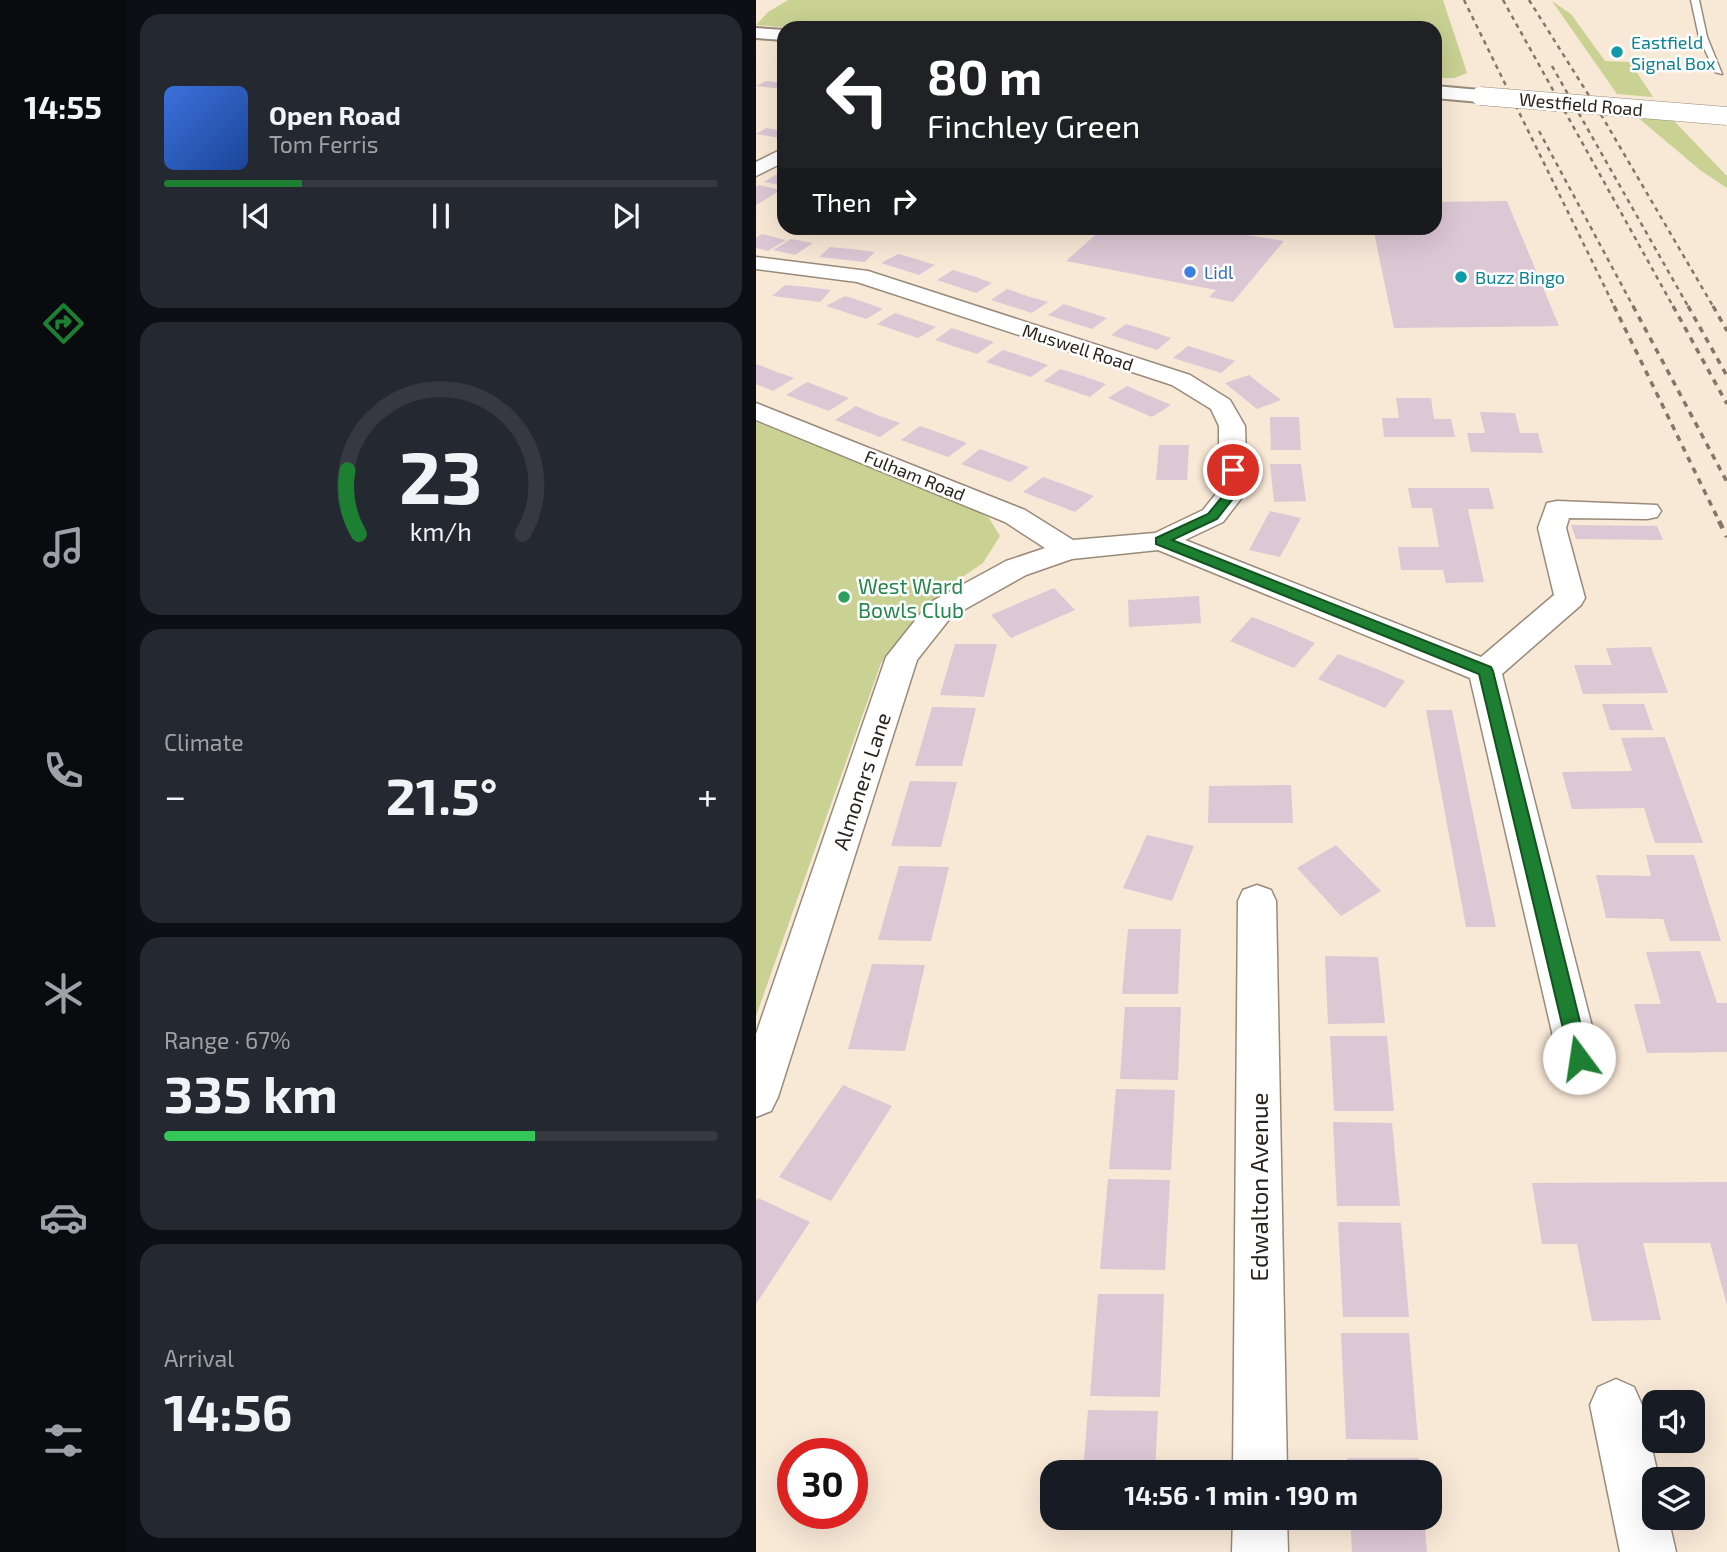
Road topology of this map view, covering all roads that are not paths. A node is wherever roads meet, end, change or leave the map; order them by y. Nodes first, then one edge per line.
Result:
1 (1695, 0) edge
2 (756, 33) edge
3 (777, 34) edge
4 (1719, 72) dead end
5 (1442, 93) edge
6 (1727, 116) edge
7 (777, 158) edge
8 (756, 170) edge
9 (756, 263) edge
10 (756, 411) edge
11 (1647, 511) dead end
12 (1161, 541) junction
13 (1068, 550) junction
14 (1485, 671) junction
15 (1257, 901) dead end
16 (1579, 1058) dead end
17 (756, 1097) edge
18 (1616, 1405) dead end
19 (1260, 1460) edge
20 (1260, 1530) edge
21 (1260, 1552) edge
22 (1648, 1552) edge

1 - 4 lane
2 - 3 street
5 - 6 street, Westfield Road, bridge
7 - 8 street
9 - 12 street, Muswell Road
10 - 13 street, Fulham Road
11 - 14 street
12 - 13 street, Almoners Lane
12 - 14 street
13 - 17 street, Almoners Lane
14 - 16 street
15 - 19 street, Edwalton Avenue
18 - 22 street
20 - 21 street

